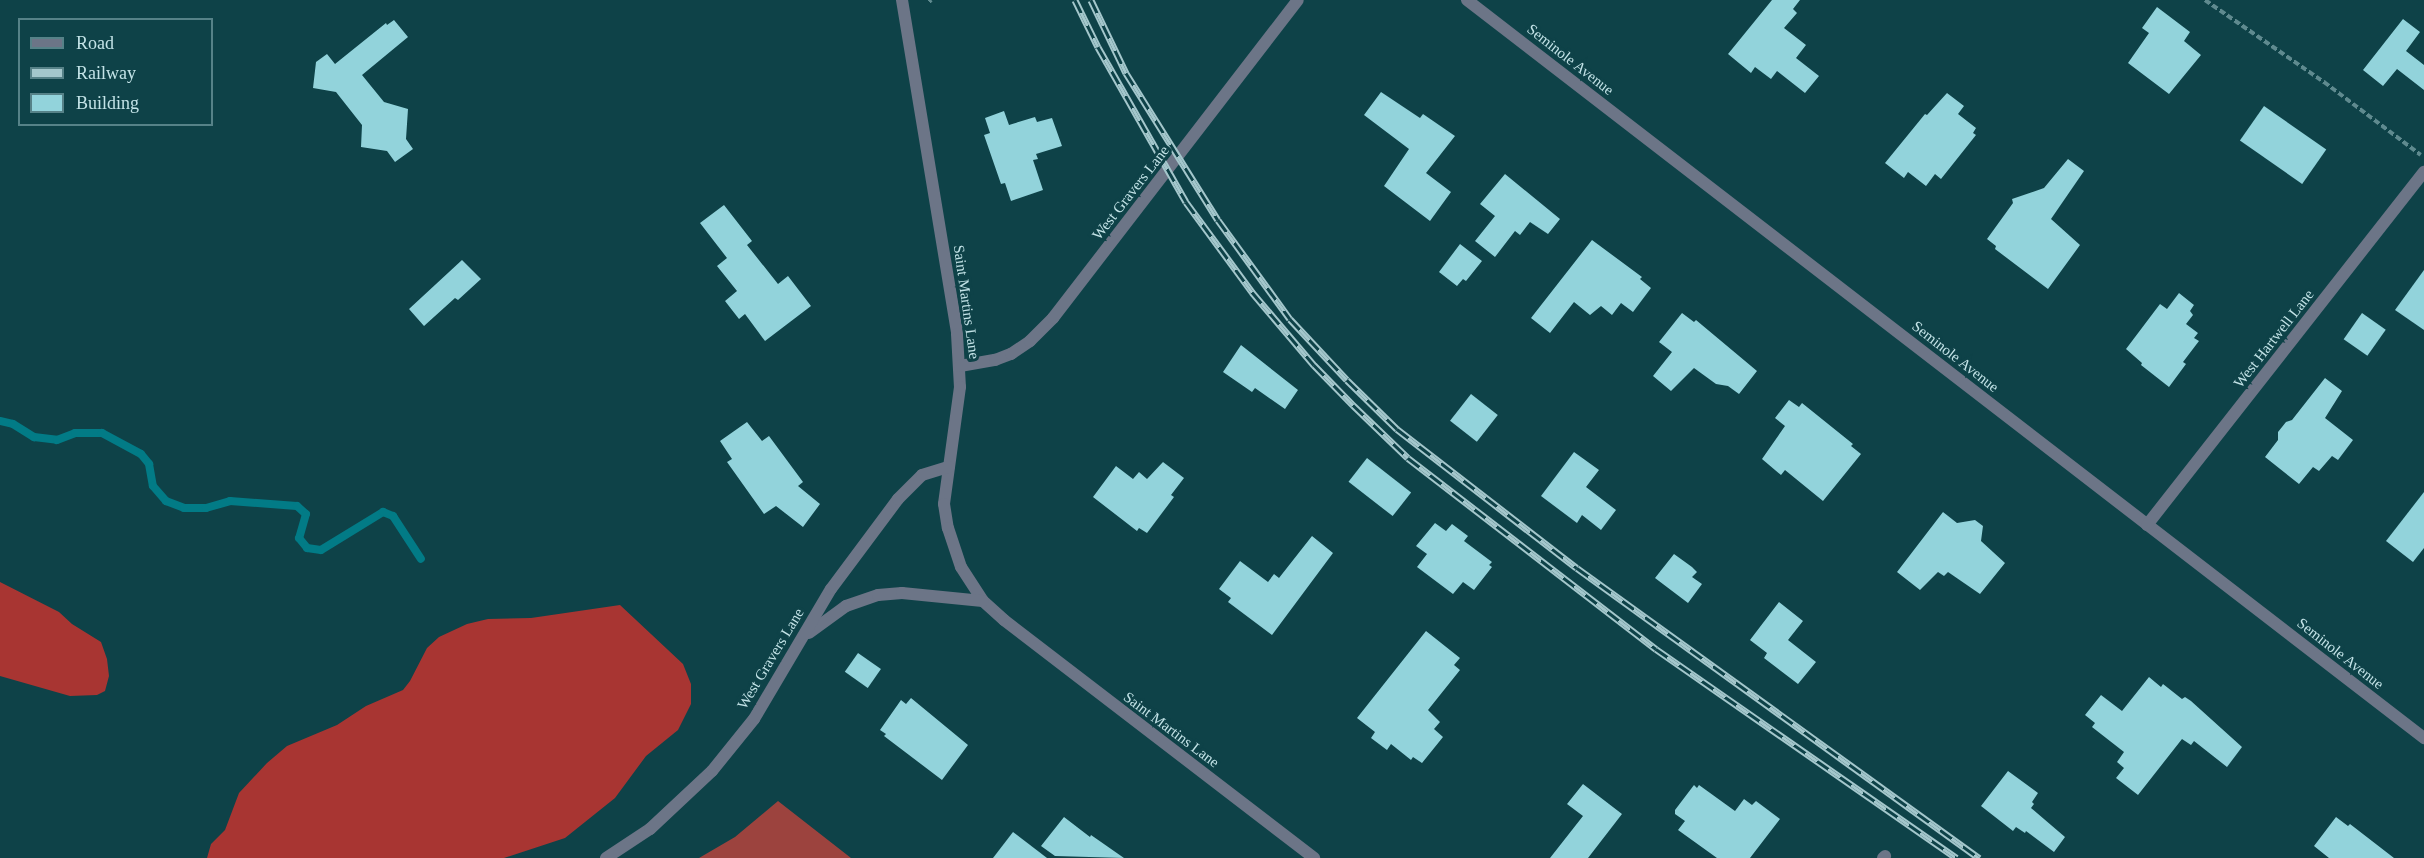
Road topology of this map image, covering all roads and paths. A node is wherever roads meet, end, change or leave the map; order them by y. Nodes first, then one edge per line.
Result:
1 (902, 0) edge
2 (1298, 0) edge
3 (1467, 0) edge
4 (2205, 0) edge
5 (2424, 158) edge
6 (2424, 172) edge
7 (960, 366) junction
8 (949, 467) junction
9 (2147, 525) junction
10 (983, 601) junction
11 (803, 637) junction
12 (2424, 738) edge
13 (606, 858) edge
14 (1314, 858) edge

1 - 7 street, Saint Martins Lane
2 - 7 street, West Gravers Lane
3 - 9 street, Seminole Avenue
4 - 5 path
6 - 9 street, West Hartwell Lane
7 - 8 street, Saint Martins Lane
8 - 10 street, Saint Martins Lane
8 - 11 street, West Gravers Lane
9 - 12 street, Seminole Avenue
10 - 11 street
10 - 14 street, Saint Martins Lane
11 - 13 street, West Gravers Lane

